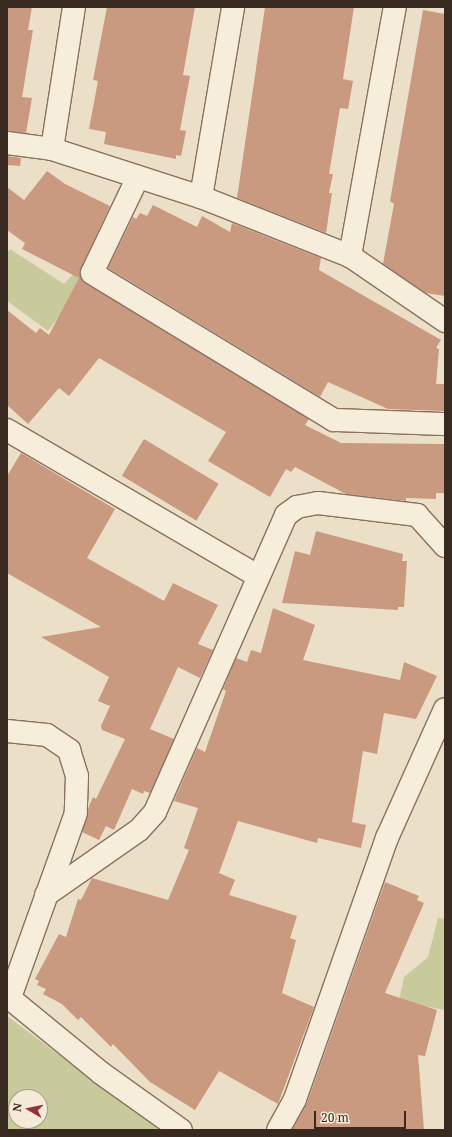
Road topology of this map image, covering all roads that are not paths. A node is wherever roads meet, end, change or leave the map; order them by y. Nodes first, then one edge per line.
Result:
1 (74, 7) edge
2 (233, 7) edge
3 (395, 7) edge
4 (7, 143) edge
5 (52, 149) junction
6 (138, 177) junction
7 (201, 197) junction
8 (350, 256) junction
9 (445, 321) edge
10 (445, 424) edge
11 (7, 430) edge
12 (445, 546) edge
13 (258, 576) junction
14 (445, 709) edge
15 (7, 731) edge
16 (438, 739) edge
17 (46, 895) junction
18 (8, 996) edge
19 (181, 1130) edge
20 (278, 1130) edge

1 - 5 street
2 - 7 street
3 - 8 street
4 - 5 street
5 - 6 street
6 - 7 street
6 - 10 street
7 - 8 street
8 - 9 street
11 - 13 street
12 - 13 street
13 - 17 street
14 - 16 street
15 - 17 street
16 - 20 street
17 - 18 street
18 - 19 street

